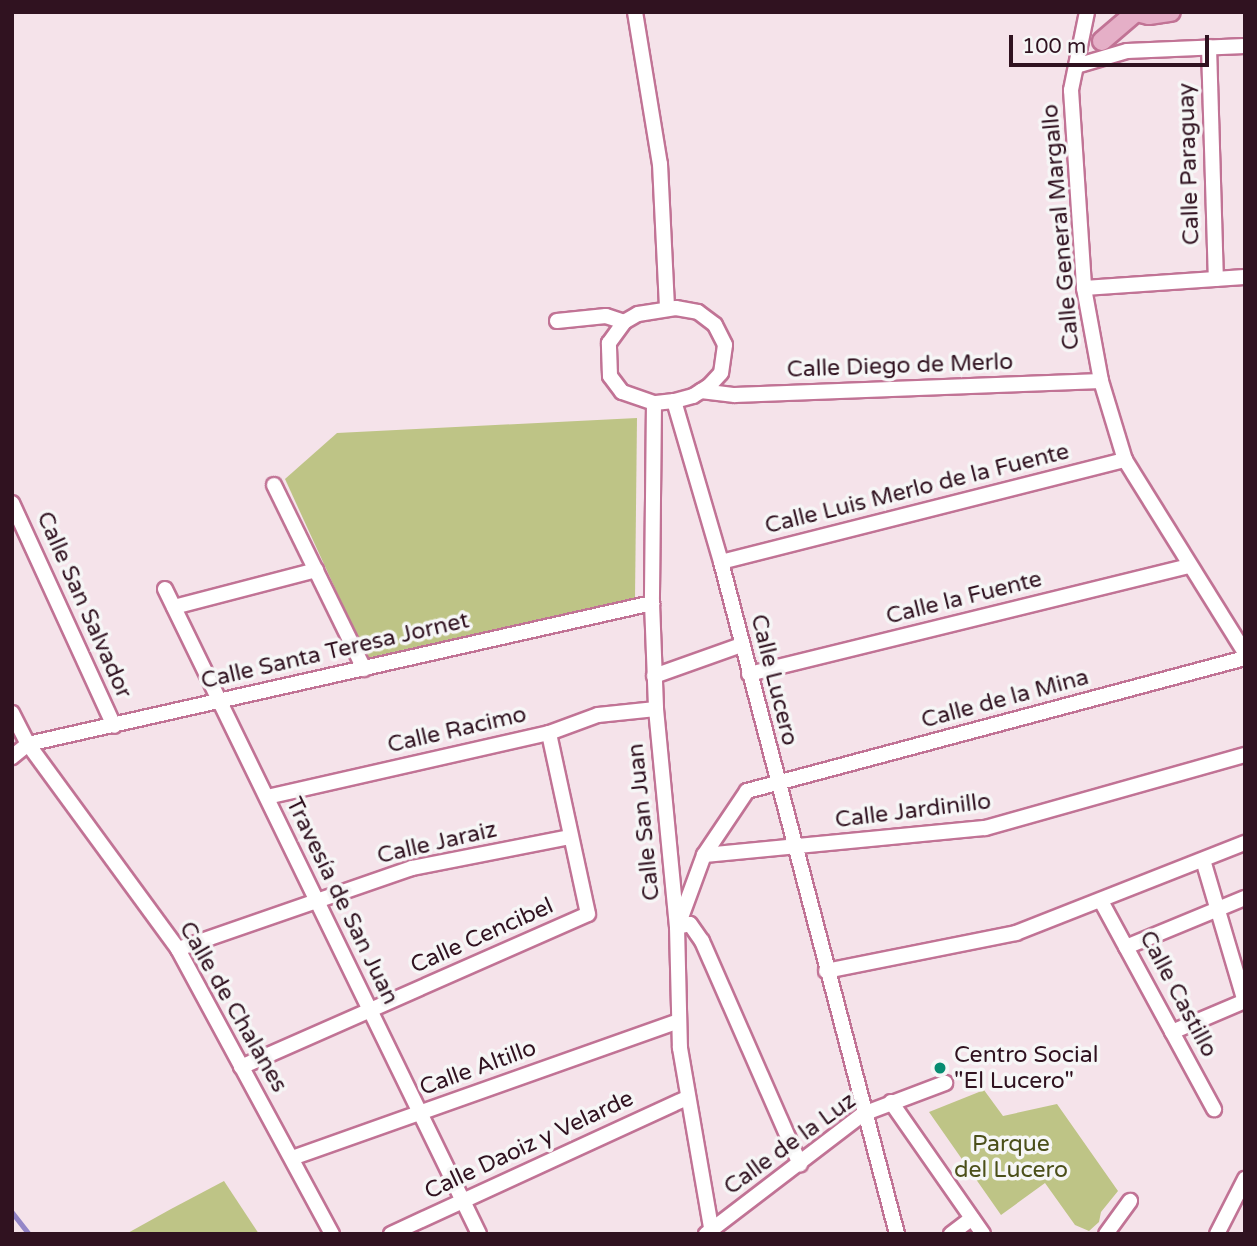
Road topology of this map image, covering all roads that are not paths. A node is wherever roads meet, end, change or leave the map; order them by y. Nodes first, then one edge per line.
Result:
1 (635, 12) edge
2 (1087, 12) edge
3 (1109, 12) edge
4 (1136, 12) edge
5 (1171, 12) edge
6 (1102, 41) junction
7 (1245, 46) edge
8 (1209, 47) junction
9 (1076, 66) junction
10 (1245, 277) edge
11 (1216, 279) junction
12 (1084, 288) junction
13 (667, 309) junction
14 (557, 321) dead end
15 (624, 322) junction
16 (1101, 381) junction
17 (701, 391) junction
18 (674, 401) junction
19 (654, 403) junction
20 (1125, 460) junction
21 (274, 485) dead end
22 (12, 503) edge
23 (721, 562) junction
24 (1190, 566) junction
25 (316, 570) junction
26 (165, 589) dead end
27 (652, 603) junction
28 (174, 607) junction
29 (741, 645) junction
30 (1245, 655) edge
31 (364, 669) junction
32 (749, 674) junction
33 (654, 676) junction
34 (220, 700) junction
35 (656, 709) junction
36 (12, 713) edge
37 (114, 726) junction
38 (549, 733) junction
39 (29, 744) junction
40 (1245, 755) edge
41 (12, 757) edge
42 (777, 784) junction
43 (267, 797) junction
44 (570, 837) junction
45 (1245, 842) edge
46 (795, 849) junction
47 (704, 855) junction
48 (1203, 860) junction
49 (1245, 898) edge
50 (317, 900) junction
51 (1101, 901) junction
52 (1216, 910) junction
53 (677, 927) junction
54 (1126, 947) junction
55 (178, 949) junction
56 (826, 971) junction
57 (1245, 1001) edge
58 (370, 1010) junction
59 (678, 1021) junction
60 (1172, 1032) junction
61 (241, 1067) junction
62 (945, 1083) dead end
63 (687, 1098) junction
64 (891, 1102) junction
65 (1214, 1109) dead end
66 (420, 1113) junction
67 (863, 1114) junction
68 (292, 1157) junction
69 (800, 1164) junction
70 (1245, 1179) edge
71 (462, 1199) junction
72 (1130, 1201) dead end
73 (972, 1218) junction
74 (710, 1233) edge
75 (895, 1233) edge
76 (332, 1234) edge
77 (391, 1234) edge
78 (479, 1234) edge
79 (951, 1234) edge
80 (983, 1234) edge
81 (1106, 1234) edge
82 (1217, 1234) edge

1 - 13 street
2 - 9 street, Calle General Margallo
3 - 6 main road
4 - 5 main road
4 - 6 main road
6 - 9 street
7 - 8 street
8 - 9 street
8 - 11 street, Calle Paraguay
9 - 12 street, Calle General Margallo
10 - 11 street
11 - 12 street
12 - 16 street, Calle General Margallo
13 - 15 street
13 - 17 street
14 - 15 street
15 - 19 street
16 - 17 street, Calle Diego de Merlo
16 - 20 street, Calle General Margallo
17 - 18 street
18 - 19 street
18 - 23 street, Calle Lucero
19 - 27 street, Calle San Juan
20 - 23 street, Calle Luis Merlo de la Fuente
20 - 24 street, Calle General Margallo
21 - 25 street
22 - 37 street, Calle San Salvador
23 - 29 street, Calle Lucero
24 - 30 street, Calle General Margallo
24 - 32 street, Calle la Fuente
25 - 28 street
25 - 31 street
26 - 28 street, Travesía de San Juan
27 - 31 street, Calle Santa Teresa Jornet
27 - 33 street, Calle San Juan
28 - 34 street, Travesía de San Juan
29 - 32 street, Calle Lucero
29 - 33 street
30 - 42 street, Calle de la Mina
31 - 34 street, Calle Santa Teresa Jornet
32 - 42 street, Calle Lucero
33 - 35 street, Calle San Juan
34 - 37 street, Calle Santa Teresa Jornet
34 - 43 street, Travesía de San Juan
35 - 38 street, Calle Racimo
35 - 53 street, Calle San Juan
36 - 39 street
37 - 39 street, Calle Santa Teresa Jornet
38 - 43 street, Calle Racimo
38 - 44 street
39 - 41 street
39 - 55 street, Calle de Chalanes
40 - 46 street, Calle Jardinillo
42 - 46 street, Calle Lucero
42 - 47 street, Calle de la Mina
43 - 50 street, Travesía de San Juan
44 - 50 street, Calle Jaraiz
44 - 58 street, Calle Cencibel
45 - 48 street
46 - 47 street, Calle Jardinillo
46 - 56 street, Calle Lucero
47 - 53 street, Calle de la Mina
48 - 51 street
48 - 52 street
49 - 52 street
50 - 55 street, Calle Jaraiz
50 - 58 street, Travesía de San Juan
51 - 54 street, Calle Castillo
51 - 56 street
52 - 54 street
52 - 57 street
53 - 59 street, Calle San Juan
53 - 69 street
54 - 60 street, Calle Castillo
55 - 61 street, Calle de Chalanes
56 - 67 street, Calle Lucero
57 - 60 street
58 - 61 street, Calle Cencibel
58 - 66 street, Travesía de San Juan
59 - 63 street, Calle San Juan
59 - 66 street, Calle Altillo
60 - 65 street, Calle Castillo
61 - 68 street, Calle de Chalanes
62 - 64 street, Calle de la Luz
63 - 71 street, Calle Daoiz y Velarde
63 - 74 street, Calle San Juan
64 - 67 street, Calle de la Luz
64 - 73 street
66 - 68 street, Calle Altillo
66 - 71 street, Travesía de San Juan
67 - 69 street, Calle de la Luz
67 - 75 street, Calle Lucero
68 - 76 street, Calle de Chalanes
69 - 74 street, Calle de la Luz
70 - 82 street
71 - 77 street, Calle Daoiz y Velarde
71 - 78 street, Travesía de San Juan
72 - 81 street
73 - 79 street
73 - 80 street

